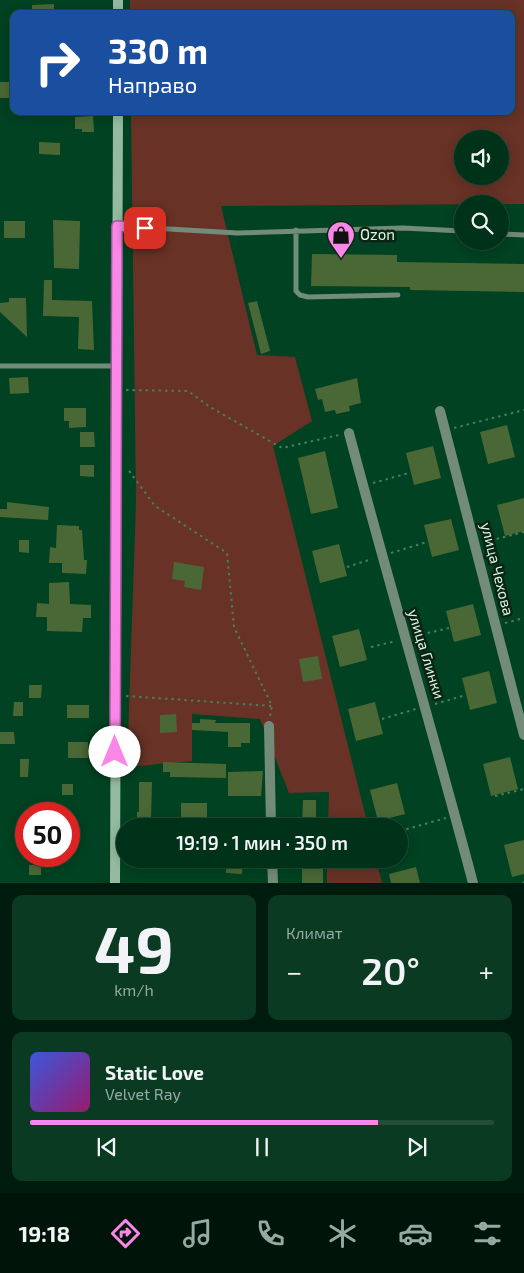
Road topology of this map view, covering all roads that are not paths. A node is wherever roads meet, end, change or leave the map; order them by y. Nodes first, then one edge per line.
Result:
1 (118, 115) edge
2 (117, 226) junction
3 (296, 230) junction
4 (454, 231) edge
5 (509, 234) edge
6 (524, 235) edge
7 (398, 295) dead end
8 (0, 366) edge
9 (118, 366) junction
10 (440, 411) dead end
11 (348, 433) road end
12 (269, 726) dead end
13 (524, 735) edge
14 (272, 818) edge
15 (272, 868) edge
16 (115, 883) edge
17 (273, 883) edge
18 (472, 883) edge

1 - 2 main road
2 - 3 lane
2 - 9 main road
3 - 4 lane
3 - 7 lane
5 - 6 lane
8 - 9 lane
9 - 16 main road
10 - 13 street, улица Чехова
11 - 18 street, улица Глинки
12 - 14 street
15 - 17 street

